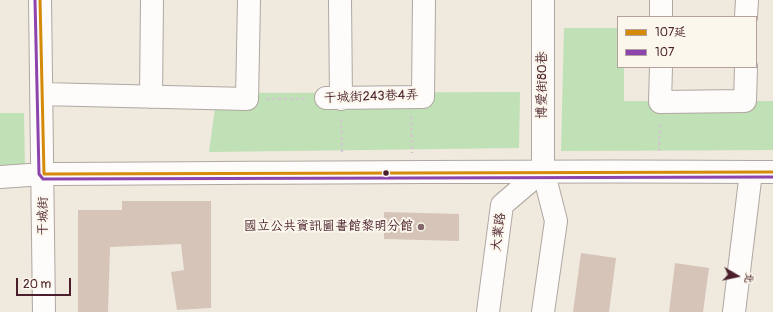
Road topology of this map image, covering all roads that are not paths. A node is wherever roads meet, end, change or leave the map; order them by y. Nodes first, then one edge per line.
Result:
1 (40, 0) edge
2 (152, 0) edge
3 (249, 0) edge
4 (340, 0) edge
5 (424, 0) edge
6 (543, 0) edge
7 (661, 0) edge
8 (747, 0) edge
9 (661, 16) edge
10 (746, 16) edge
11 (661, 68) edge
12 (746, 68) edge
13 (42, 94) junction
14 (151, 97) junction
15 (543, 170) junction
16 (751, 172) junction
17 (773, 172) edge
18 (44, 174) junction
19 (0, 177) edge
20 (44, 312) edge
21 (488, 312) edge
22 (543, 312) edge
23 (734, 312) edge

1 - 13 street, 干城街
2 - 14 street
3 - 14 street
4 - 5 street, 干城街243巷4弄
6 - 15 street, 博愛街80巷
7 - 9 street
8 - 10 street
11 - 12 street
13 - 14 street
13 - 18 street, 干城街
15 - 16 street
15 - 18 street
15 - 21 street, 大業路
15 - 22 street
16 - 17 street
16 - 23 street
18 - 19 street
18 - 20 street, 干城街

